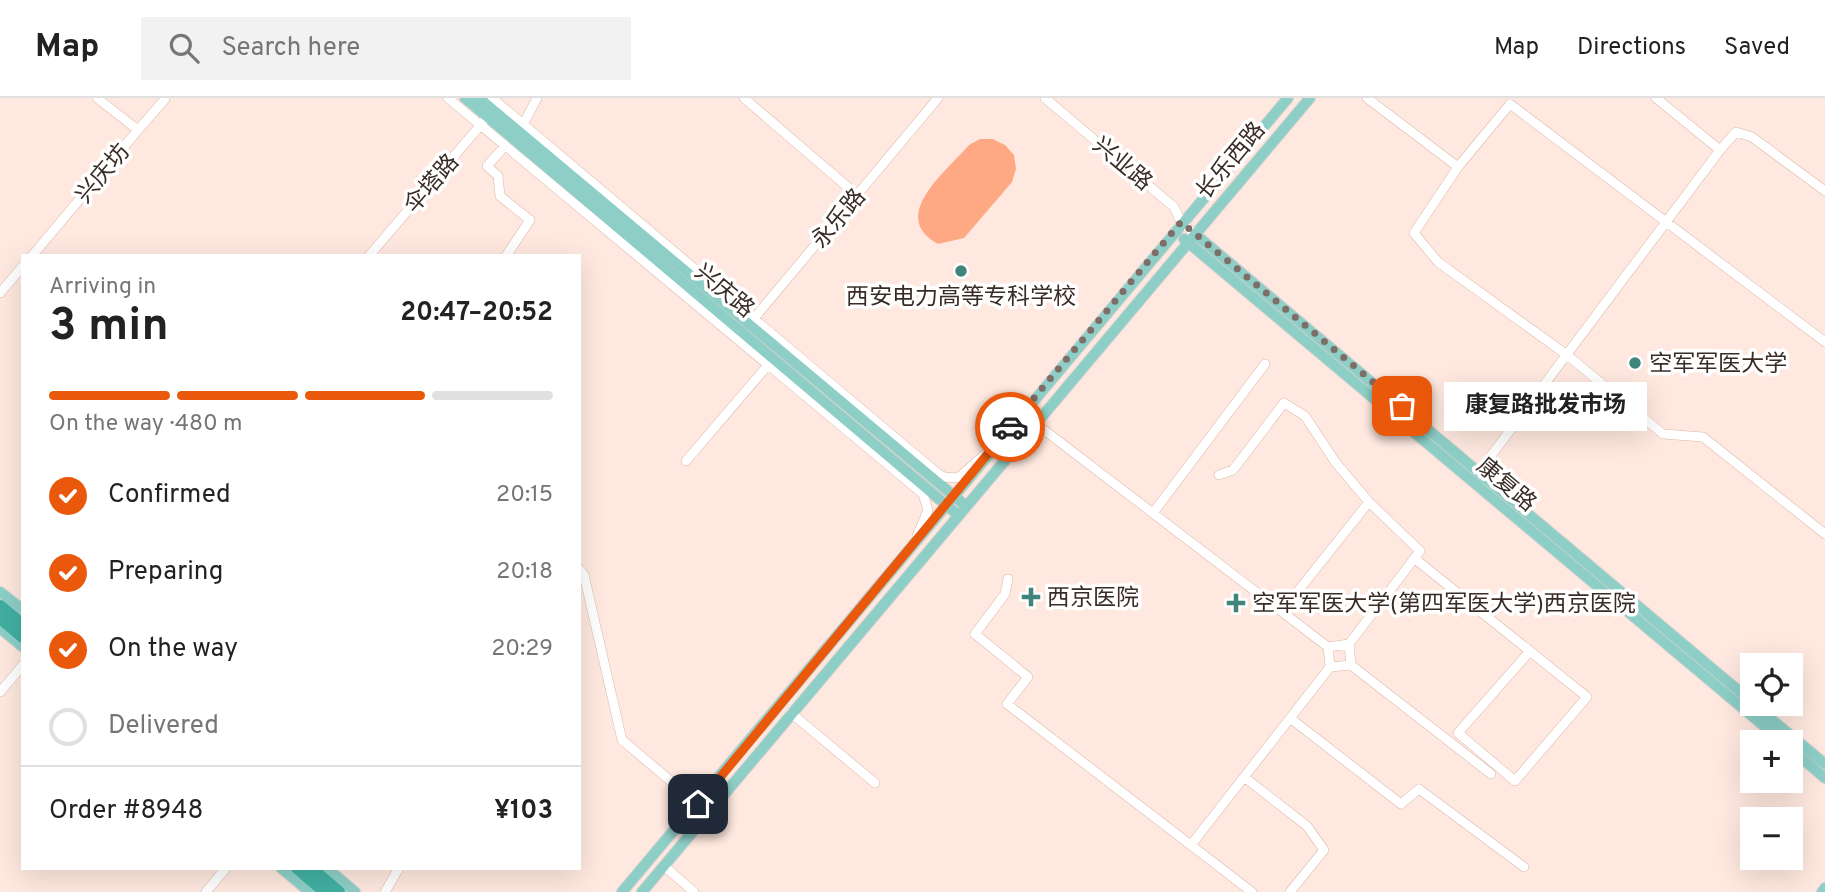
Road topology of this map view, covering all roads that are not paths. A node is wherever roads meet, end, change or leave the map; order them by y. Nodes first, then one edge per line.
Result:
1 (97, 98) edge
2 (448, 98) edge
3 (465, 98) edge
4 (479, 98) edge
5 (492, 98) edge
6 (537, 98) edge
7 (744, 98) edge
8 (939, 98) edge
9 (1045, 98) edge
10 (1288, 98) edge
11 (1310, 98) edge
12 (1367, 98) edge
13 (1656, 98) edge
14 (165, 99) edge
15 (487, 118) junction
16 (521, 128) junction
17 (138, 130) junction
18 (505, 146) junction
19 (1720, 150) junction
20 (1458, 167) junction
21 (1825, 191) edge
22 (857, 195) junction
23 (1664, 223) junction
24 (1178, 226) junction
25 (1191, 238) junction
26 (34, 254) edge
27 (371, 254) edge
28 (507, 254) edge
29 (21, 268) edge
30 (0, 293) edge
31 (745, 329) junction
32 (1825, 342) edge
33 (1567, 355) junction
34 (768, 365) junction
35 (1265, 365) dead end
36 (1035, 423) junction
37 (994, 446) junction
38 (914, 454) junction
39 (686, 461) dead end
40 (1488, 461) dead end
41 (923, 470) junction
42 (1219, 475) dead end
43 (949, 500) junction
44 (1368, 502) junction
45 (966, 506) junction
46 (1153, 513) junction
47 (958, 515) junction
48 (1825, 534) edge
49 (913, 543) junction
50 (1414, 558) junction
51 (581, 575) edge
52 (1008, 579) dead end
53 (0, 592) edge
54 (0, 606) edge
55 (21, 608) edge
56 (1282, 611) junction
57 (0, 618) edge
58 (21, 623) edge
59 (0, 628) edge
60 (0, 634) edge
61 (21, 634) edge
62 (1349, 644) junction
63 (21, 645) edge
64 (1328, 647) junction
65 (1530, 651) junction
66 (21, 652) edge
67 (1351, 666) junction
68 (1330, 667) junction
69 (21, 668) edge
70 (0, 692) edge
71 (1740, 692) edge
72 (791, 713) junction
73 (1768, 716) edge
74 (1290, 718) junction
75 (1769, 730) edge
76 (1803, 759) edge
77 (1825, 764) edge
78 (1492, 774) dead end
79 (1244, 777) junction
80 (1825, 778) edge
81 (875, 783) dead end
82 (698, 804) junction
83 (1191, 845) junction
84 (664, 866) junction
85 (1524, 867) dead end
86 (224, 870) edge
87 (283, 870) edge
88 (299, 870) edge
89 (313, 870) edge
90 (329, 870) edge
91 (398, 870) edge
92 (206, 892) edge
93 (310, 892) edge
94 (325, 892) edge
95 (339, 892) edge
96 (355, 892) edge
97 (385, 892) edge
98 (622, 892) edge
99 (642, 892) edge
100 (694, 892) edge
101 (1252, 892) edge
102 (1290, 892) edge

1 - 17 street, 兴庆坊
2 - 15 street
3 - 15 main road, 兴庆路
4 - 15 main road, 兴庆路
5 - 16 street
6 - 16 street
7 - 22 street
8 - 22 street, 永乐路
9 - 24 street, 兴业路
10 - 24 main road, 长乐西路
11 - 25 main road, 长乐西路
12 - 20 street
13 - 19 street
14 - 17 street
15 - 16 main road, 兴庆路
15 - 18 street
15 - 27 street, 伞塔路
15 - 31 main road, 兴庆路
16 - 31 main road, 兴庆路
17 - 26 street, 兴庆坊
18 - 28 street
18 - 31 street
19 - 21 street
19 - 23 street
20 - 23 street
20 - 33 street
22 - 31 street, 永乐路
23 - 32 street
23 - 33 street
24 - 25 main road, 康复路
24 - 37 main road, 长乐西路
25 - 36 main road, 长乐西路
25 - 71 main road, 康复路
25 - 75 main road, 康复路
29 - 30 street
31 - 34 street
31 - 38 street
31 - 41 main road, 兴庆路
31 - 43 main road, 兴庆路
33 - 40 street
33 - 48 street
34 - 39 street
34 - 49 street
35 - 46 street
36 - 45 main road, 长乐西路
36 - 46 street
37 - 38 street
37 - 43 main road, 长乐西路
38 - 41 main road
41 - 43 main road, 兴庆路
42 - 44 street
43 - 45 main road, 兴庆路
43 - 47 main road, 兴庆路
43 - 49 main road, 长乐西路
44 - 50 street
44 - 56 street
45 - 47 main road, 长乐西路
46 - 56 street
47 - 72 main road, 长乐西路
49 - 82 main road, 长乐西路
50 - 62 street
50 - 65 street
51 - 82 street
52 - 83 street
53 - 55 main road
54 - 58 highway
56 - 64 street
57 - 61 highway
59 - 63 main road
60 - 66 street
62 - 64 street
62 - 67 street
64 - 68 street
65 - 65 street
67 - 68 street
67 - 78 street
68 - 74 street
69 - 70 street
72 - 81 street
72 - 84 main road, 长乐西路
73 - 77 main road, 康复路
74 - 79 street
74 - 85 street
76 - 80 main road
79 - 83 street
79 - 102 street
82 - 98 main road, 长乐西路
83 - 101 street
84 - 99 main road, 长乐西路
84 - 100 street
86 - 92 street
87 - 93 main road
88 - 94 highway
89 - 95 highway
90 - 96 main road
91 - 97 street

